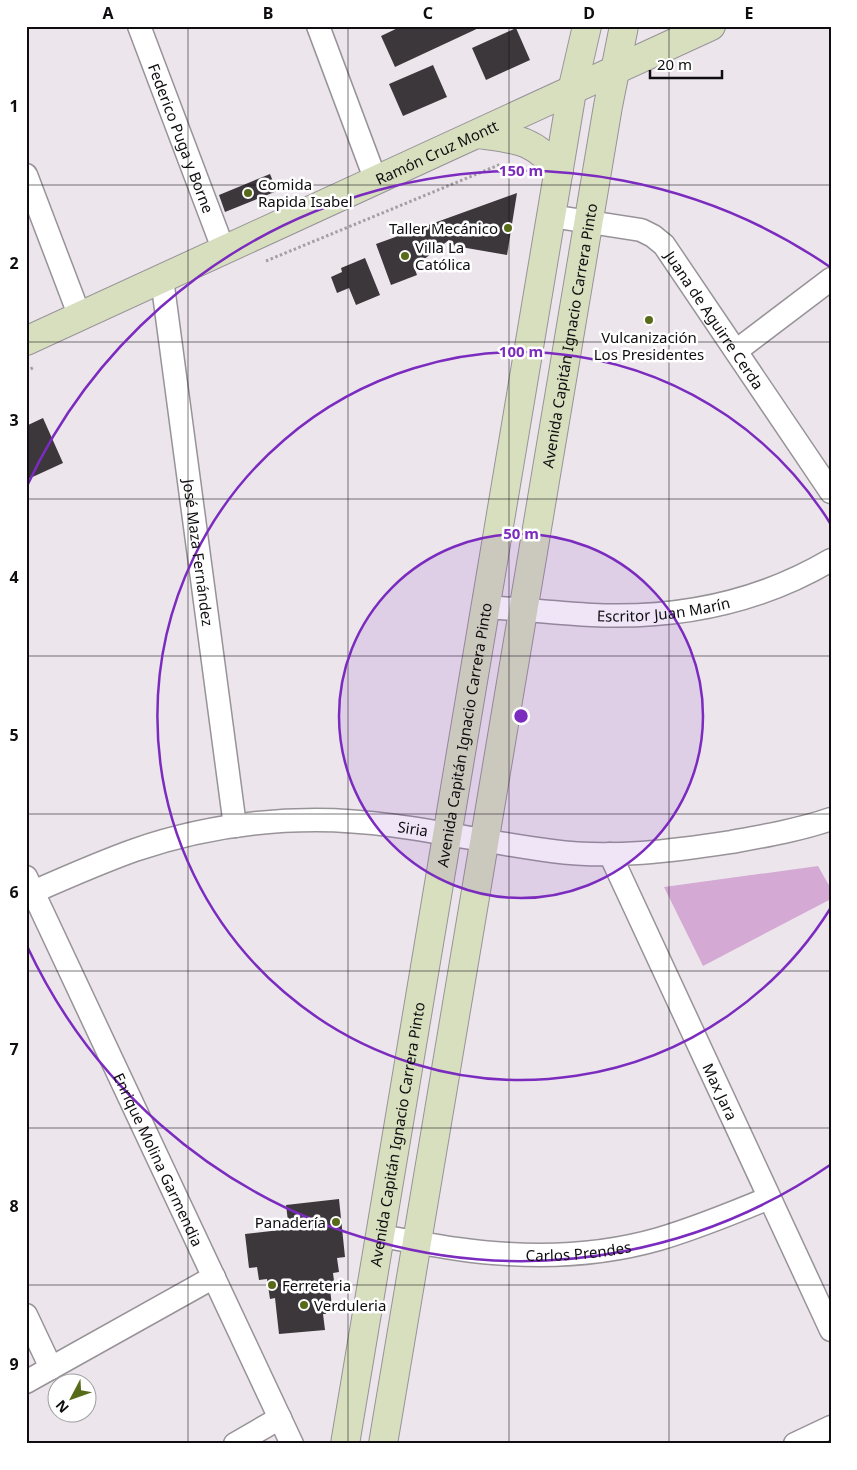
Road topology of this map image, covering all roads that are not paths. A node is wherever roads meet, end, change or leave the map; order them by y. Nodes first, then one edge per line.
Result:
1 (139, 26) edge
2 (586, 26) edge
3 (624, 26) edge
4 (711, 26) edge
5 (325, 29) edge
6 (614, 71) junction
7 (572, 91) junction
8 (478, 134) junction
9 (558, 171) junction
10 (26, 175) edge
11 (376, 181) junction
12 (551, 216) junction
13 (588, 221) junction
14 (224, 251) junction
15 (162, 279) junction
16 (831, 279) edge
17 (80, 317) junction
18 (26, 342) edge
19 (736, 351) junction
20 (831, 492) edge
21 (831, 560) edge
22 (485, 606) junction
23 (523, 610) junction
24 (235, 826) junction
25 (828, 827) edge
26 (447, 834) junction
27 (484, 840) junction
28 (610, 854) junction
29 (28, 883) edge
30 (769, 1198) junction
31 (380, 1236) junction
32 (417, 1242) junction
33 (214, 1277) junction
34 (26, 1315) edge
35 (831, 1330) edge
36 (51, 1368) junction
37 (26, 1382) edge
38 (280, 1418) junction
39 (831, 1427) edge
40 (235, 1444) edge
41 (292, 1444) edge
42 (345, 1444) edge
43 (383, 1444) edge
44 (795, 1444) edge

1 - 14 street, Federico Puga y Borne
2 - 7 street, Avenida Capitán Ignacio Carrera Pinto
3 - 6 street, Avenida Capitán Ignacio Carrera Pinto
4 - 6 street, Ramón Cruz Montt
5 - 11 street
6 - 7 street, Ramón Cruz Montt
6 - 13 street, Avenida Capitán Ignacio Carrera Pinto
7 - 8 street, Ramón Cruz Montt
7 - 9 street, Avenida Capitán Ignacio Carrera Pinto
8 - 9 street
8 - 11 street, Ramón Cruz Montt
9 - 12 street, Avenida Capitán Ignacio Carrera Pinto
10 - 17 street
11 - 14 street, Ramón Cruz Montt
12 - 13 street, Juana de Aguirre Cerda
12 - 22 street, Avenida Capitán Ignacio Carrera Pinto
13 - 19 street, Juana de Aguirre Cerda
13 - 23 street, Avenida Capitán Ignacio Carrera Pinto
14 - 15 street, Ramón Cruz Montt
15 - 17 street, Ramón Cruz Montt
15 - 24 street, José Maza Fernández
16 - 19 street
17 - 18 street, Ramón Cruz Montt
19 - 20 street, Juana de Aguirre Cerda
21 - 23 street, Escritor Juan Marín
22 - 23 street, Escritor Juan Marín
22 - 26 street, Avenida Capitán Ignacio Carrera Pinto
23 - 27 street, Avenida Capitán Ignacio Carrera Pinto
24 - 26 street, Siria
24 - 29 street, Siria
25 - 28 street, Siria
26 - 27 street, Siria
26 - 31 street, Avenida Capitán Ignacio Carrera Pinto
27 - 28 street, Siria
27 - 32 street, Avenida Capitán Ignacio Carrera Pinto
28 - 30 street, Max Jara
29 - 33 street, Enrique Molina Garmendia
30 - 32 street, Carlos Prendes
30 - 35 street, Max Jara
31 - 32 street, Carlos Prendes
31 - 42 street, Avenida Capitán Ignacio Carrera Pinto
32 - 43 street, Avenida Capitán Ignacio Carrera Pinto
33 - 36 street
33 - 38 street, Enrique Molina Garmendia
34 - 36 street
36 - 37 street
38 - 40 street
38 - 41 street, Enrique Molina Garmendia
39 - 44 street

